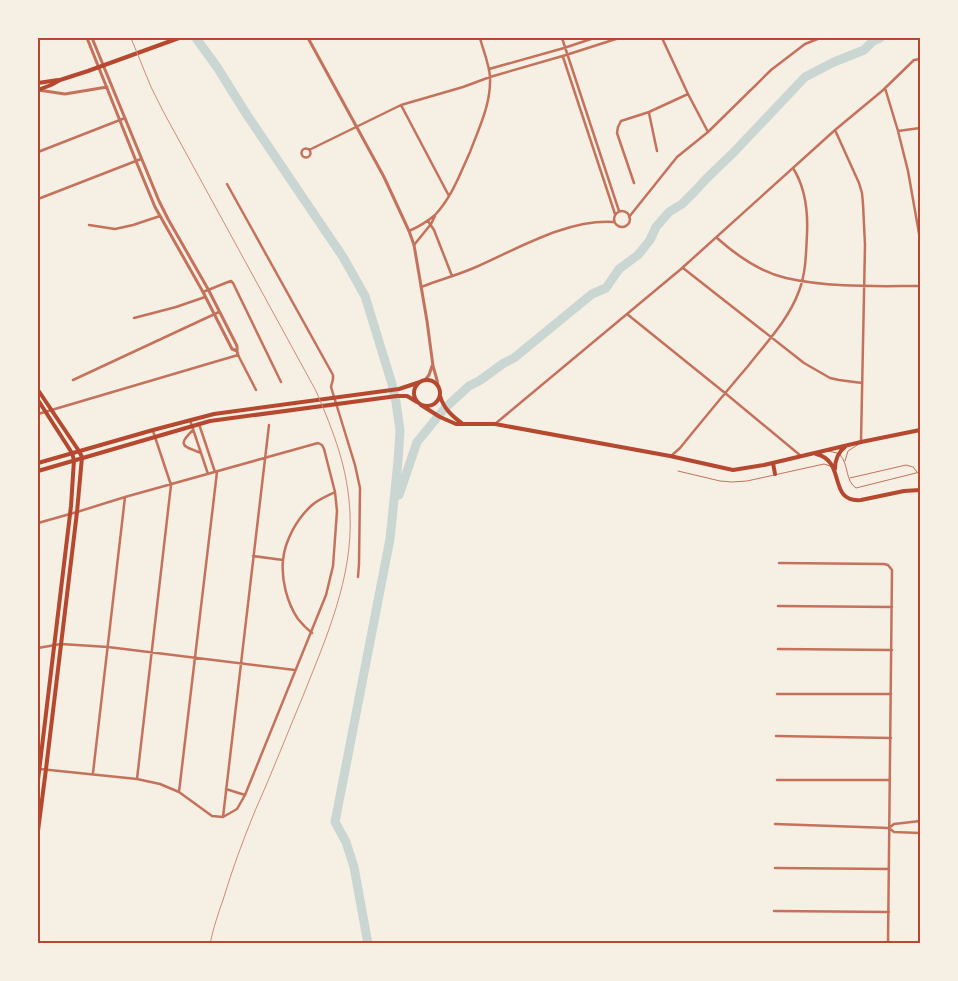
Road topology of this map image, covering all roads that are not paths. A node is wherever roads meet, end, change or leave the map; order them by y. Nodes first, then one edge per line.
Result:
1 (87, 38) edge
2 (92, 38) edge
3 (179, 38) edge
4 (308, 38) edge
5 (480, 38) edge
6 (562, 38) edge
7 (594, 38) edge
8 (619, 38) edge
9 (662, 38) edge
10 (820, 38) edge
11 (564, 48) junction
12 (565, 56) junction
13 (920, 59) edge
14 (489, 69) junction
15 (490, 77) junction
16 (60, 80) junction
17 (38, 83) edge
18 (51, 85) junction
19 (107, 87) junction
20 (885, 88) junction
21 (38, 90) edge
22 (55, 93) junction
23 (688, 94) junction
24 (401, 105) junction
25 (649, 112) junction
26 (125, 118) junction
27 (120, 120) junction
28 (356, 126) junction
29 (920, 128) edge
30 (835, 130) junction
31 (898, 131) junction
32 (708, 132) junction
33 (309, 150) dead end
34 (657, 150) dead end
35 (38, 152) edge
36 (141, 159) junction
37 (136, 161) junction
38 (794, 168) junction
39 (634, 183) dead end
40 (228, 184) dead end
41 (449, 196) junction
42 (38, 199) edge
43 (619, 211) junction
44 (435, 214) junction
45 (615, 214) junction
46 (160, 216) junction
47 (629, 218) junction
48 (428, 221) junction
49 (614, 222) junction
50 (431, 224) junction
51 (89, 225) dead end
52 (409, 231) junction
53 (716, 238) junction
54 (920, 239) edge
55 (414, 245) junction
56 (683, 267) junction
57 (452, 276) junction
58 (802, 280) junction
59 (863, 286) junction
60 (920, 286) edge
61 (421, 287) junction
62 (208, 289) junction
63 (203, 292) junction
64 (206, 297) junction
65 (219, 312) junction
66 (627, 314) junction
67 (214, 315) junction
68 (134, 318) dead end
69 (772, 337) junction
70 (237, 353) junction
71 (433, 366) junction
72 (73, 380) dead end
73 (422, 381) junction
74 (281, 382) dead end
75 (862, 383) junction
76 (438, 386) junction
77 (38, 390) edge
78 (256, 390) dead end
79 (726, 393) junction
80 (440, 396) junction
81 (38, 400) edge
82 (417, 402) junction
83 (421, 405) junction
84 (52, 410) junction
85 (46, 412) junction
86 (38, 414) edge
87 (196, 418) junction
88 (190, 420) junction
89 (199, 424) junction
90 (463, 424) junction
91 (495, 424) junction
92 (269, 425) dead end
93 (192, 428) junction
94 (153, 430) junction
95 (920, 430) edge
96 (156, 437) junction
97 (861, 442) junction
98 (852, 444) junction
99 (680, 448) junction
100 (79, 451) junction
101 (72, 453) junction
102 (201, 453) junction
103 (814, 453) junction
104 (838, 454) junction
105 (670, 456) junction
106 (801, 456) junction
107 (82, 458) junction
108 (265, 458) junction
109 (678, 458) junction
110 (74, 460) junction
111 (845, 462) junction
112 (38, 463) edge
113 (773, 463) junction
114 (38, 471) edge
115 (678, 471) dead end
116 (835, 471) junction
117 (216, 472) junction
118 (919, 473) edge
119 (208, 474) junction
120 (775, 474) junction
121 (836, 477) junction
122 (850, 479) junction
123 (171, 485) junction
124 (920, 490) edge
125 (335, 492) junction
126 (125, 497) junction
127 (77, 512) junction
128 (70, 515) junction
129 (38, 523) edge
130 (253, 556) junction
131 (283, 560) junction
132 (779, 563) dead end
133 (358, 577) dead end
134 (778, 606) dead end
135 (892, 607) junction
136 (312, 633) junction
137 (61, 644) junction
138 (53, 645) junction
139 (108, 647) junction
140 (38, 648) edge
141 (778, 649) dead end
142 (892, 650) junction
143 (152, 653) junction
144 (195, 658) junction
145 (241, 663) junction
146 (295, 670) junction
147 (777, 694) dead end
148 (891, 694) junction
149 (776, 736) dead end
150 (891, 738) junction
151 (39, 769) junction
152 (46, 769) junction
153 (93, 774) junction
154 (137, 779) junction
155 (38, 780) edge
156 (777, 780) dead end
157 (890, 780) junction
158 (226, 789) junction
159 (179, 792) junction
160 (245, 795) junction
161 (223, 817) junction
162 (920, 821) edge
163 (775, 824) dead end
164 (890, 828) junction
165 (38, 832) edge
166 (920, 833) edge
167 (775, 868) dead end
168 (889, 869) junction
169 (774, 911) dead end
170 (889, 912) junction
171 (888, 944) edge

1 - 19 street
2 - 26 street
3 - 16 main road
4 - 28 street
5 - 14 street
6 - 11 street
7 - 11 street
8 - 12 street
9 - 23 street
10 - 32 street
11 - 12 street
11 - 14 street
12 - 15 street
12 - 43 street
12 - 45 street
13 - 20 street
14 - 15 street
15 - 24 street
15 - 41 street
16 - 17 main road
16 - 18 main road
18 - 21 main road
18 - 22 street
19 - 22 street
19 - 27 street
20 - 30 street
20 - 31 street
21 - 22 street
23 - 25 street
23 - 32 street
24 - 28 street
24 - 41 street
25 - 34 street
25 - 39 street
26 - 27 street
26 - 36 street
27 - 35 street
27 - 37 street
28 - 33 street
28 - 52 street
29 - 31 street
30 - 38 street
30 - 59 street
31 - 54 street
32 - 47 street
36 - 37 street
36 - 62 street
37 - 42 street
37 - 46 street
38 - 53 street
38 - 58 street
40 - 133 street
41 - 44 street
43 - 45 street
43 - 47 street
44 - 48 street
44 - 50 street
45 - 49 street
46 - 51 street
46 - 63 street
47 - 49 street
48 - 50 street
48 - 52 street
49 - 57 street
50 - 55 street
50 - 57 street
52 - 55 street
53 - 56 street
53 - 58 street
55 - 61 street
56 - 66 street
56 - 69 street
57 - 61 street
58 - 59 street
58 - 69 street
59 - 60 street
59 - 75 street
61 - 71 street
62 - 63 street
62 - 65 street
62 - 74 street
63 - 64 street
64 - 67 street
64 - 68 street
65 - 67 street
65 - 70 street
66 - 79 street
66 - 91 street
67 - 70 street
67 - 72 street
69 - 75 street
69 - 79 street
70 - 78 street
70 - 84 street
71 - 73 street
71 - 76 street
73 - 76 main road
73 - 82 main road
73 - 87 main road
75 - 97 street
76 - 80 main road
77 - 84 main road
79 - 99 street
79 - 106 street
80 - 83 main road
80 - 90 main road
81 - 85 main road
82 - 83 main road
82 - 89 main road
83 - 90 main road
84 - 85 street
84 - 100 main road
85 - 86 street
85 - 101 main road
87 - 88 main road
87 - 89 street
88 - 93 street
88 - 94 main road
89 - 93 main road
89 - 117 street
90 - 91 main road
91 - 105 main road
92 - 108 street
93 - 96 main road
93 - 102 street
93 - 102 street
94 - 96 street
94 - 100 main road
95 - 97 main road
96 - 107 main road
96 - 123 street
97 - 98 main road
97 - 111 lane
98 - 103 main road
98 - 104 main road
99 - 105 street
99 - 109 street
100 - 101 main road
100 - 107 main road
101 - 110 main road
101 - 112 main road
102 - 119 street
103 - 104 lane
103 - 106 main road
103 - 116 main road
104 - 111 lane
104 - 116 main road
105 - 109 main road
106 - 113 main road
107 - 110 main road
107 - 127 main road
108 - 117 street
108 - 125 street
108 - 130 street
109 - 113 main road
110 - 114 main road
110 - 128 main road
111 - 122 lane
113 - 120 main road
115 - 120 lane
116 - 121 main road
117 - 119 street
117 - 144 street
118 - 122 lane
118 - 122 lane
119 - 123 street
120 - 121 lane
121 - 124 main road
123 - 126 street
123 - 143 street
125 - 131 street
125 - 136 street
126 - 127 street
126 - 139 street
127 - 128 street
127 - 137 main road
128 - 129 street
128 - 138 main road
130 - 131 street
130 - 145 street
131 - 136 street
132 - 135 street
134 - 135 street
135 - 142 street
136 - 146 street
137 - 138 street
137 - 139 street
137 - 152 main road
138 - 140 street
138 - 151 main road
139 - 143 street
139 - 153 street
141 - 142 street
142 - 148 street
143 - 144 street
143 - 154 street
144 - 145 street
144 - 159 street
145 - 146 street
145 - 158 street
146 - 160 street
147 - 148 street
148 - 150 street
149 - 150 street
150 - 157 street
151 - 152 street
151 - 155 main road
152 - 153 street
152 - 165 main road
153 - 154 street
154 - 159 street
156 - 157 street
157 - 164 street
158 - 160 street
158 - 161 street
159 - 161 street
160 - 161 street
162 - 164 street
163 - 164 street
164 - 166 street
164 - 168 street
167 - 168 street
168 - 170 street
169 - 170 street
170 - 171 street

